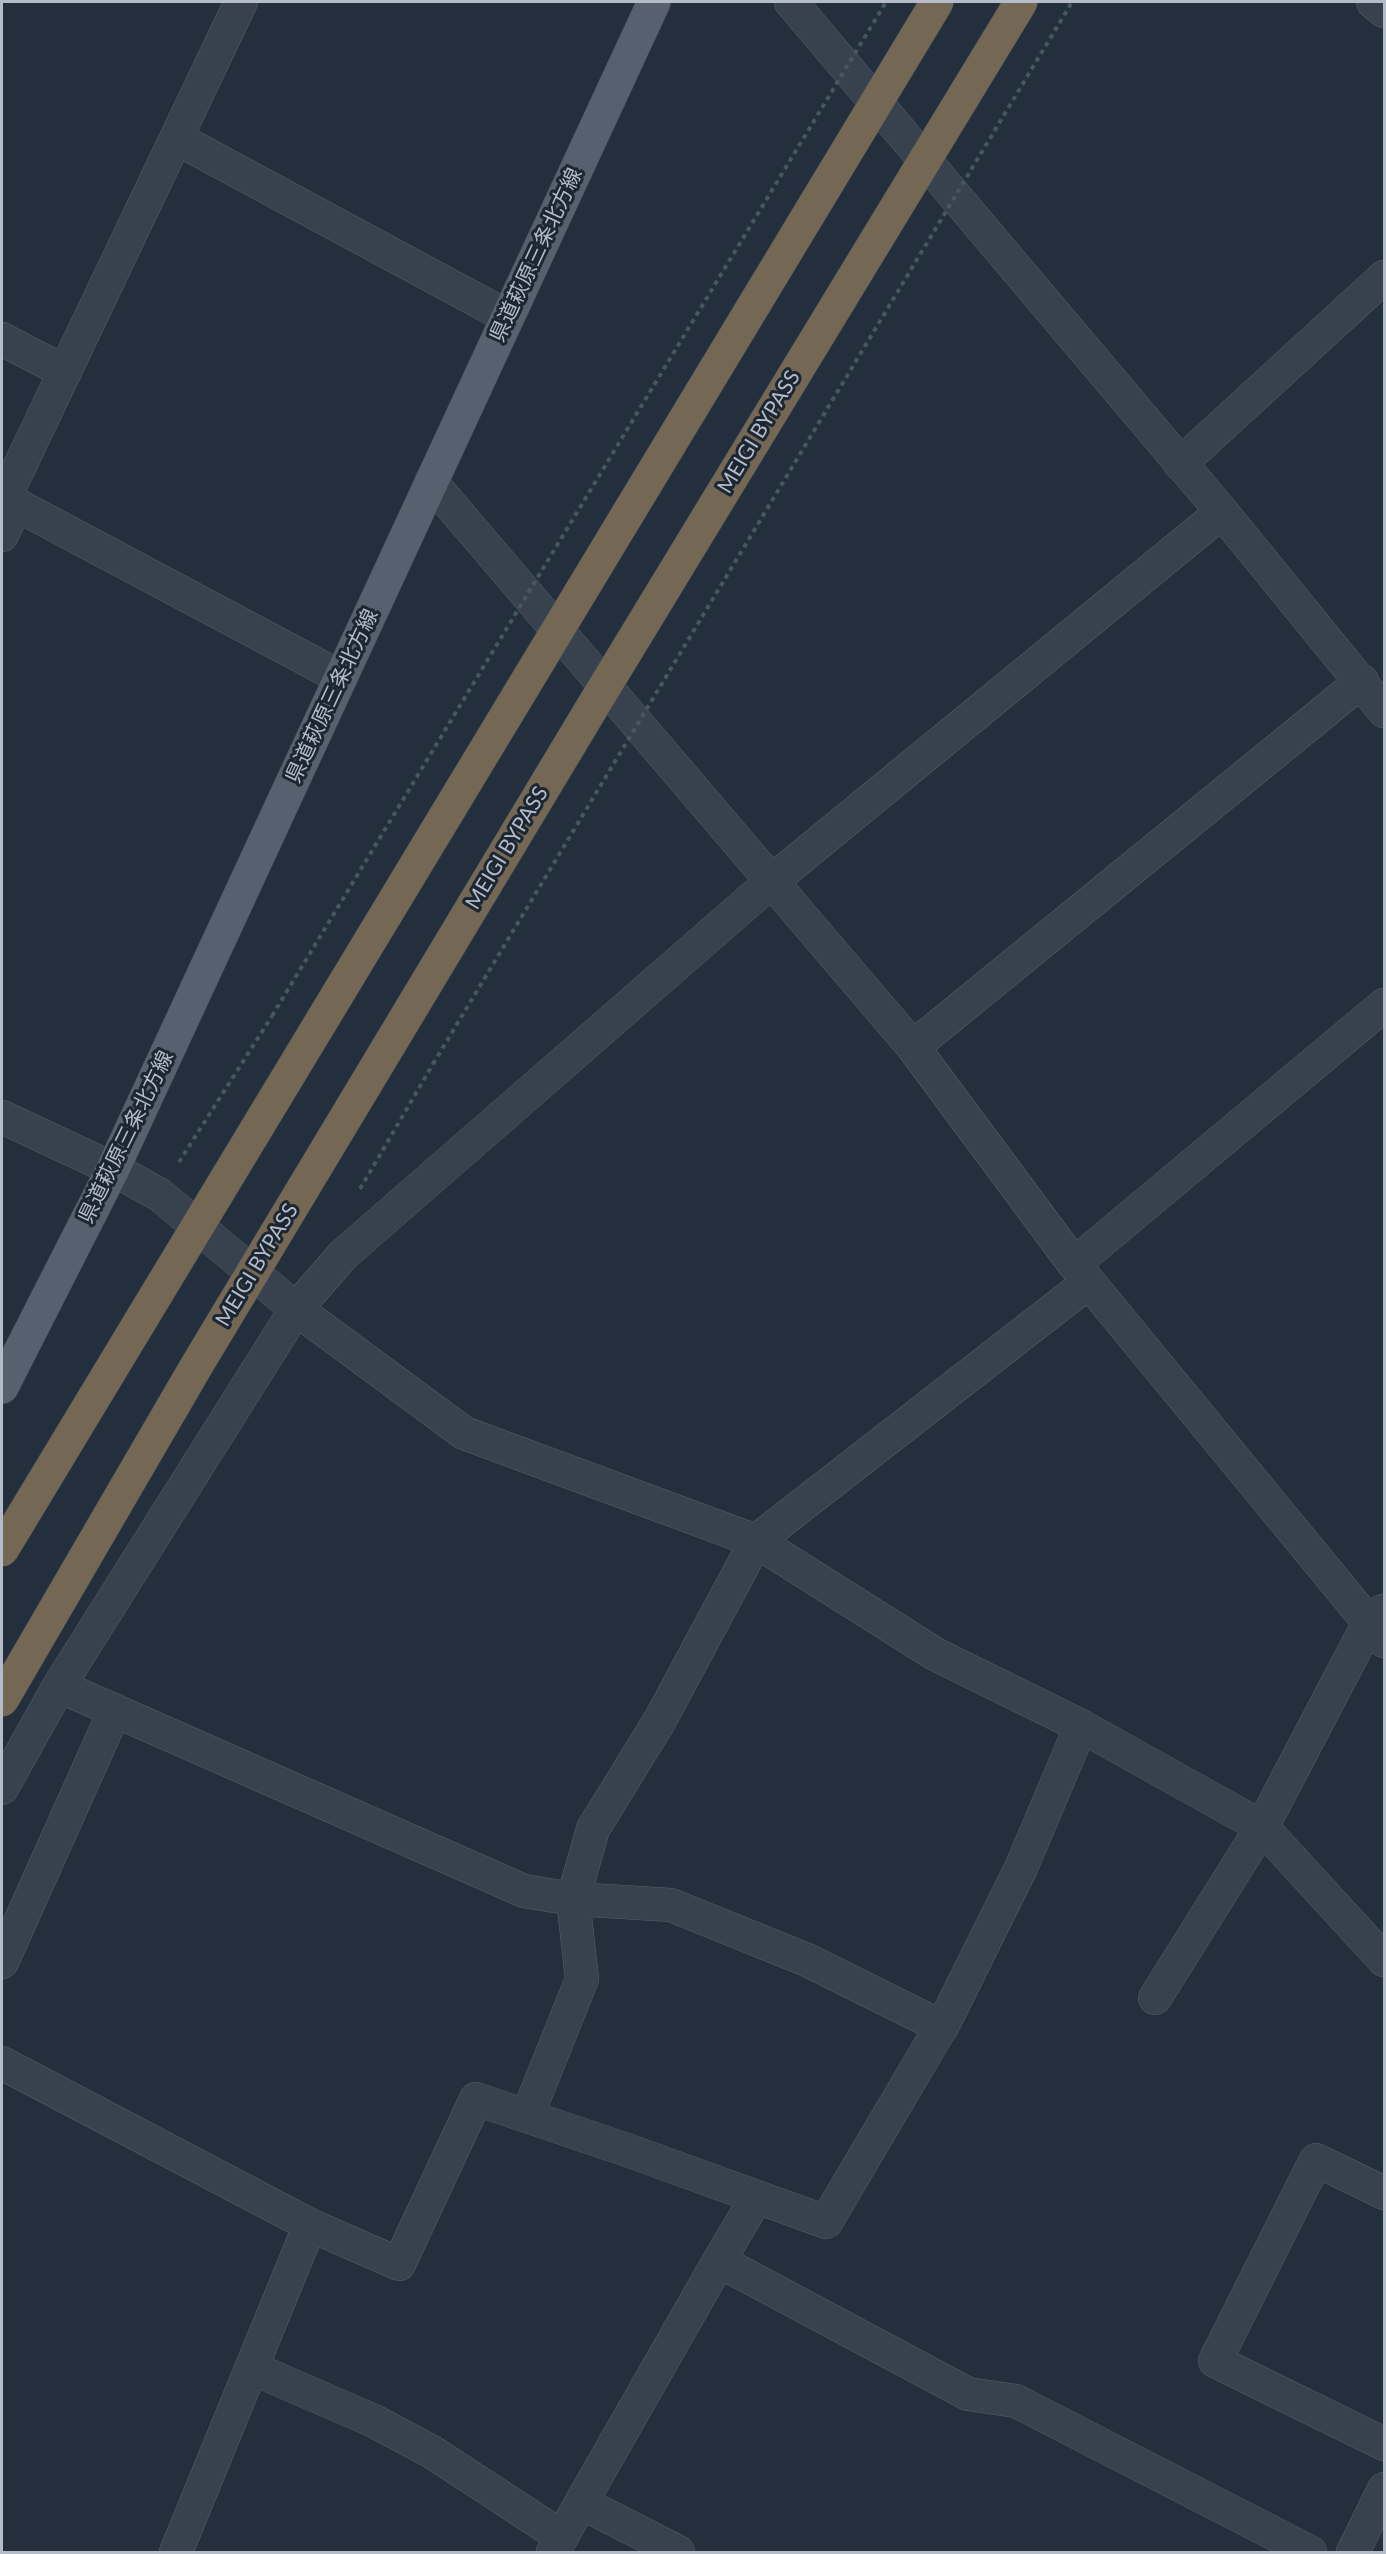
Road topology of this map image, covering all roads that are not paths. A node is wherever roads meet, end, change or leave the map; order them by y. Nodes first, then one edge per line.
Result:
1 (241, 2) edge
2 (654, 2) edge
3 (791, 2) edge
4 (937, 2) edge
5 (1021, 2) edge
6 (1373, 2) edge
7 (1384, 11) edge
8 (176, 138) junction
9 (1384, 277) edge
10 (507, 317) junction
11 (2, 339) edge
12 (65, 372) junction
13 (1180, 464) junction
14 (431, 482) junction
15 (7, 500) edge
16 (1222, 512) junction
17 (2, 535) edge
18 (340, 677) junction
19 (1362, 681) junction
20 (1384, 711) edge
21 (772, 881) junction
22 (1384, 1005) edge
23 (913, 1047) junction
24 (2, 1117) edge
25 (112, 1169) junction
26 (1082, 1273) junction
27 (296, 1309) junction
28 (2, 1387) edge
29 (756, 1541) junction
30 (2, 1550) edge
31 (1379, 1624) edge
32 (59, 1686) junction
33 (2, 1700) edge
34 (115, 1710) junction
35 (1081, 1726) junction
36 (2, 1788) edge
37 (1262, 1827) junction
38 (573, 1899) junction
39 (1384, 1960) edge
40 (2, 1962) edge
41 (1155, 1998) dead end
42 (942, 2027) junction
43 (2, 2063) edge
44 (527, 2116) junction
45 (1384, 2193) edge
46 (756, 2198) junction
47 (310, 2225) junction
48 (719, 2261) junction
49 (252, 2368) junction
50 (1384, 2444) edge
51 (1384, 2489) edge
52 (582, 2503) junction
53 (558, 2545) edge
54 (176, 2553) edge
55 (678, 2553) edge
56 (1310, 2553) edge
57 (1353, 2553) edge

1 - 8 street
2 - 10 main road, 県道萩原三条北方線
3 - 13 street
4 - 30 highway, bridge
5 - 33 highway, MEIGI BYPASS, bridge
6 - 7 street
8 - 10 street
8 - 12 street
9 - 13 street
10 - 14 main road, 県道萩原三条北方線
11 - 12 street
12 - 15 street
13 - 16 street
14 - 18 main road, 県道萩原三条北方線
14 - 21 street
15 - 17 street
15 - 18 street
16 - 19 street
16 - 21 street
18 - 25 main road, 県道萩原三条北方線
19 - 20 street
19 - 23 street
21 - 23 street
21 - 27 street
22 - 26 street
23 - 26 street
24 - 25 street
25 - 27 street
25 - 28 main road, 県道萩原三条北方線
26 - 29 street
26 - 31 street
27 - 29 street
27 - 32 street
29 - 35 street
29 - 38 street
31 - 37 street
32 - 34 street
32 - 36 street
34 - 38 street
34 - 40 street
35 - 37 street
35 - 42 street
37 - 39 street
37 - 41 street
38 - 42 street
38 - 44 street
42 - 46 street
43 - 47 street
44 - 46 street
44 - 47 street
45 - 50 street
46 - 48 street
47 - 49 street
48 - 52 street
48 - 56 street
49 - 53 street
49 - 54 street
51 - 57 street
52 - 53 street
52 - 55 street

